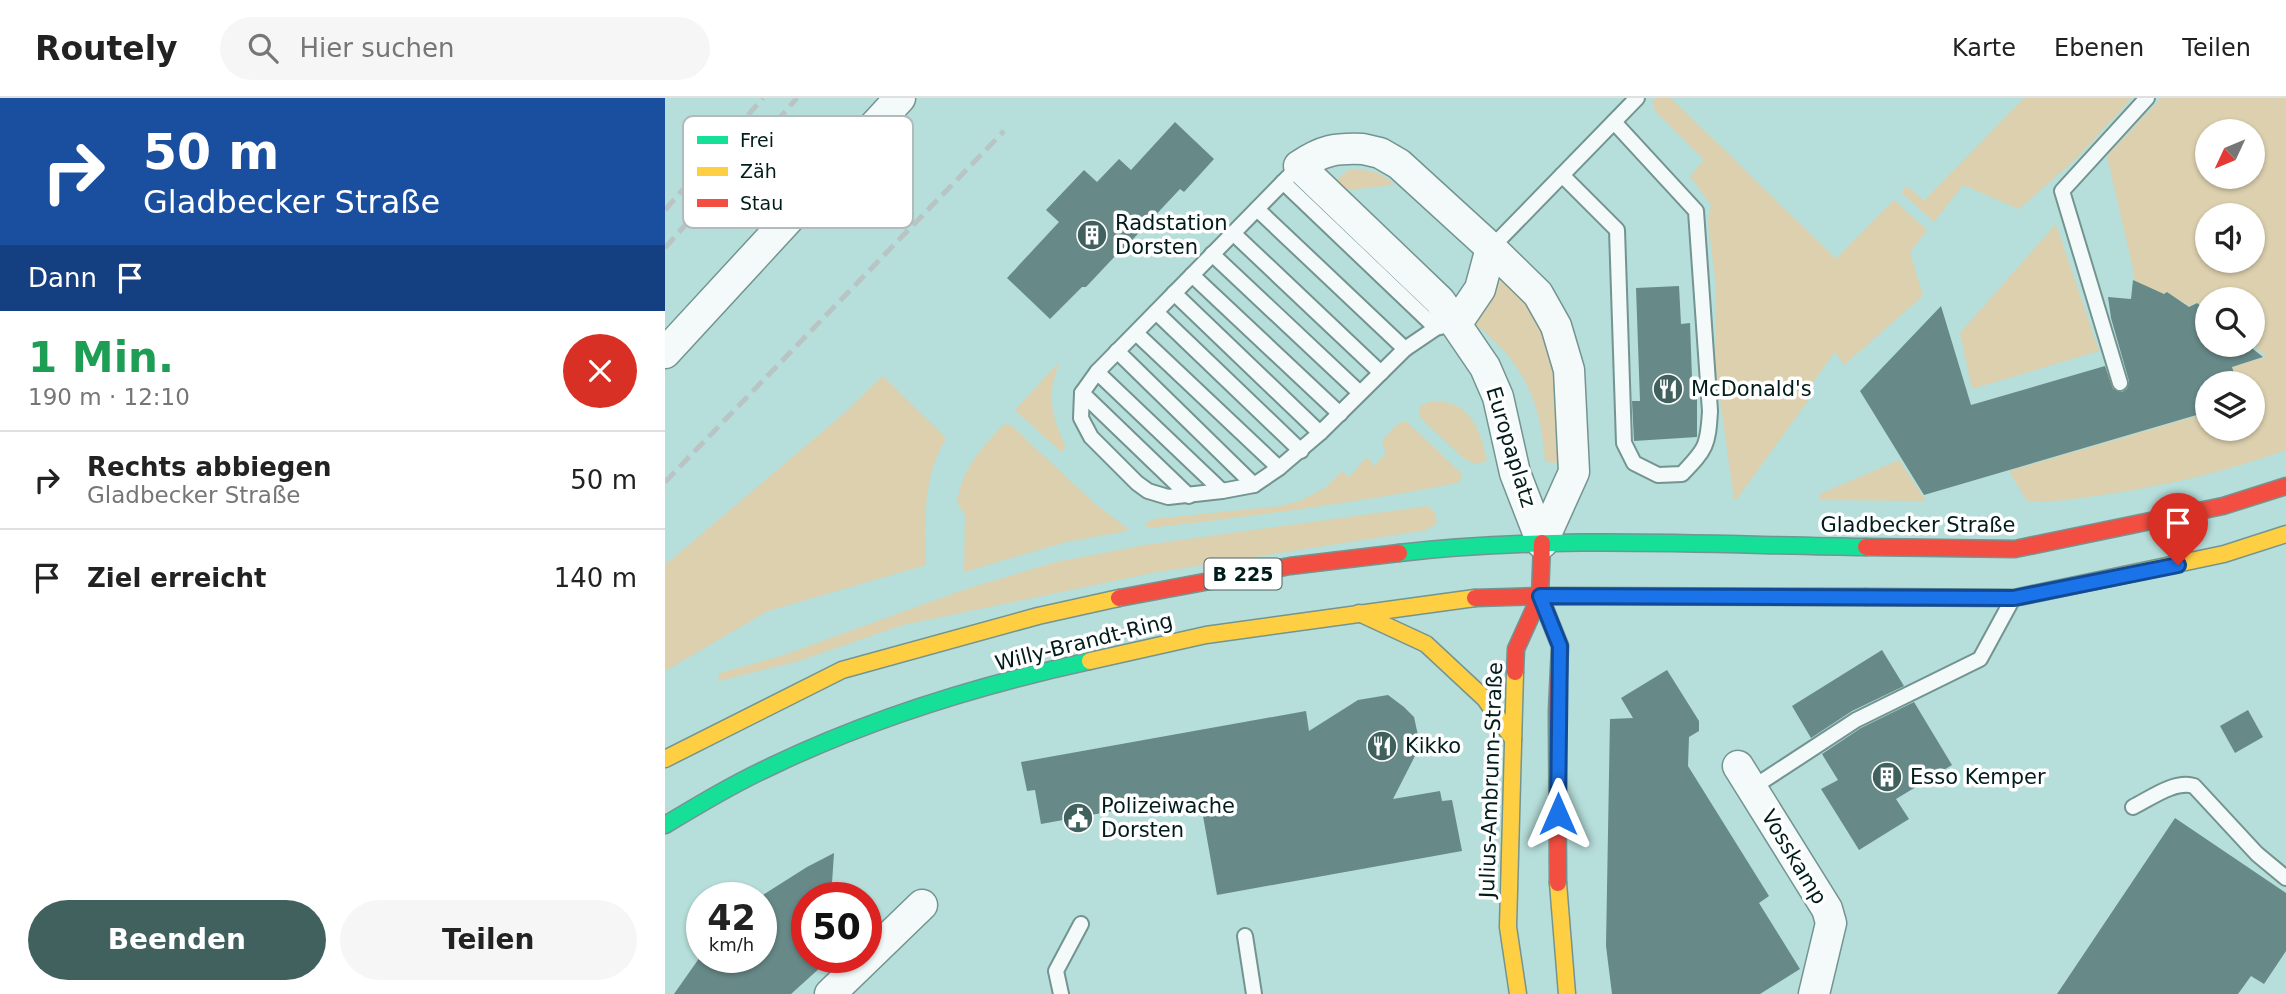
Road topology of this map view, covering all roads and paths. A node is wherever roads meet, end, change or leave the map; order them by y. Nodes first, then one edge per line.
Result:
1 (900, 98) edge
2 (1637, 98) edge
3 (2147, 98) edge
4 (883, 116) edge
5 (1614, 122) junction
6 (1291, 174) junction
7 (1562, 175) junction
8 (1257, 209) junction
9 (780, 228) edge
10 (1233, 233) junction
11 (1491, 248) junction
12 (1212, 254) junction
13 (1192, 275) junction
14 (1174, 293) junction
15 (1156, 312) junction
16 (1446, 326) junction
17 (1136, 332) junction
18 (1405, 349) junction
19 (1118, 351) junction
20 (665, 353) edge
21 (1097, 372) junction
22 (1381, 373) junction
23 (2120, 383) dead end
24 (1082, 393) junction
25 (1360, 393) junction
26 (1340, 414) junction
27 (1320, 433) junction
28 (1301, 451) junction
29 (1279, 468) junction
30 (1254, 485) junction
31 (2286, 486) edge
32 (1222, 491) junction
33 (1189, 496) junction
34 (2286, 534) edge
35 (1542, 543) junction
36 (1540, 596) junction
37 (2014, 598) junction
38 (1359, 613) junction
39 (1513, 739) junction
40 (665, 759) edge
41 (1745, 777) joint
42 (2133, 807) dead end
43 (665, 825) edge
44 (2286, 878) edge
45 (922, 905) dead end
46 (1081, 924) dead end
47 (1245, 936) dead end
48 (830, 994) edge
49 (1061, 994) edge
50 (1254, 994) edge
51 (1518, 994) edge
52 (1567, 994) edge
53 (1814, 994) edge

1 - 4 street
2 - 5 lane
3 - 23 lane
5 - 7 lane
5 - 7 lane
6 - 8 lane
6 - 11 street, Europaplatz
6 - 16 street, Europaplatz
7 - 11 lane
8 - 10 lane
8 - 18 lane
9 - 20 street
10 - 12 lane
10 - 22 lane
11 - 16 street
11 - 35 street, Europaplatz
12 - 13 lane
12 - 25 lane
13 - 14 lane
13 - 26 lane
14 - 15 lane
14 - 27 lane
15 - 17 lane
15 - 28 lane
16 - 18 lane
16 - 35 street, Europaplatz
17 - 19 lane
17 - 29 lane
18 - 22 lane
19 - 21 lane
19 - 30 lane
21 - 24 lane
21 - 32 lane
22 - 25 lane
24 - 33 lane
24 - 33 lane
25 - 26 lane
26 - 27 lane
27 - 28 lane
28 - 29 lane
29 - 30 lane
30 - 32 lane
31 - 35 main road, Gladbecker Straße / B 225
32 - 33 lane
34 - 37 main road
35 - 36 main road
35 - 40 main road, Willy-Brandt-Ring / B 225
36 - 37 main road
36 - 38 main road, Willy-Brandt-Ring
36 - 39 main road, Julius-Ambrunn-Straße
36 - 52 main road
37 - 41 lane
38 - 39 main road
38 - 43 main road, Willy-Brandt-Ring
39 - 51 main road, Julius-Ambrunn-Straße
41 - 53 street, Vosskamp
42 - 44 lane
45 - 48 street
46 - 49 lane
47 - 50 lane

